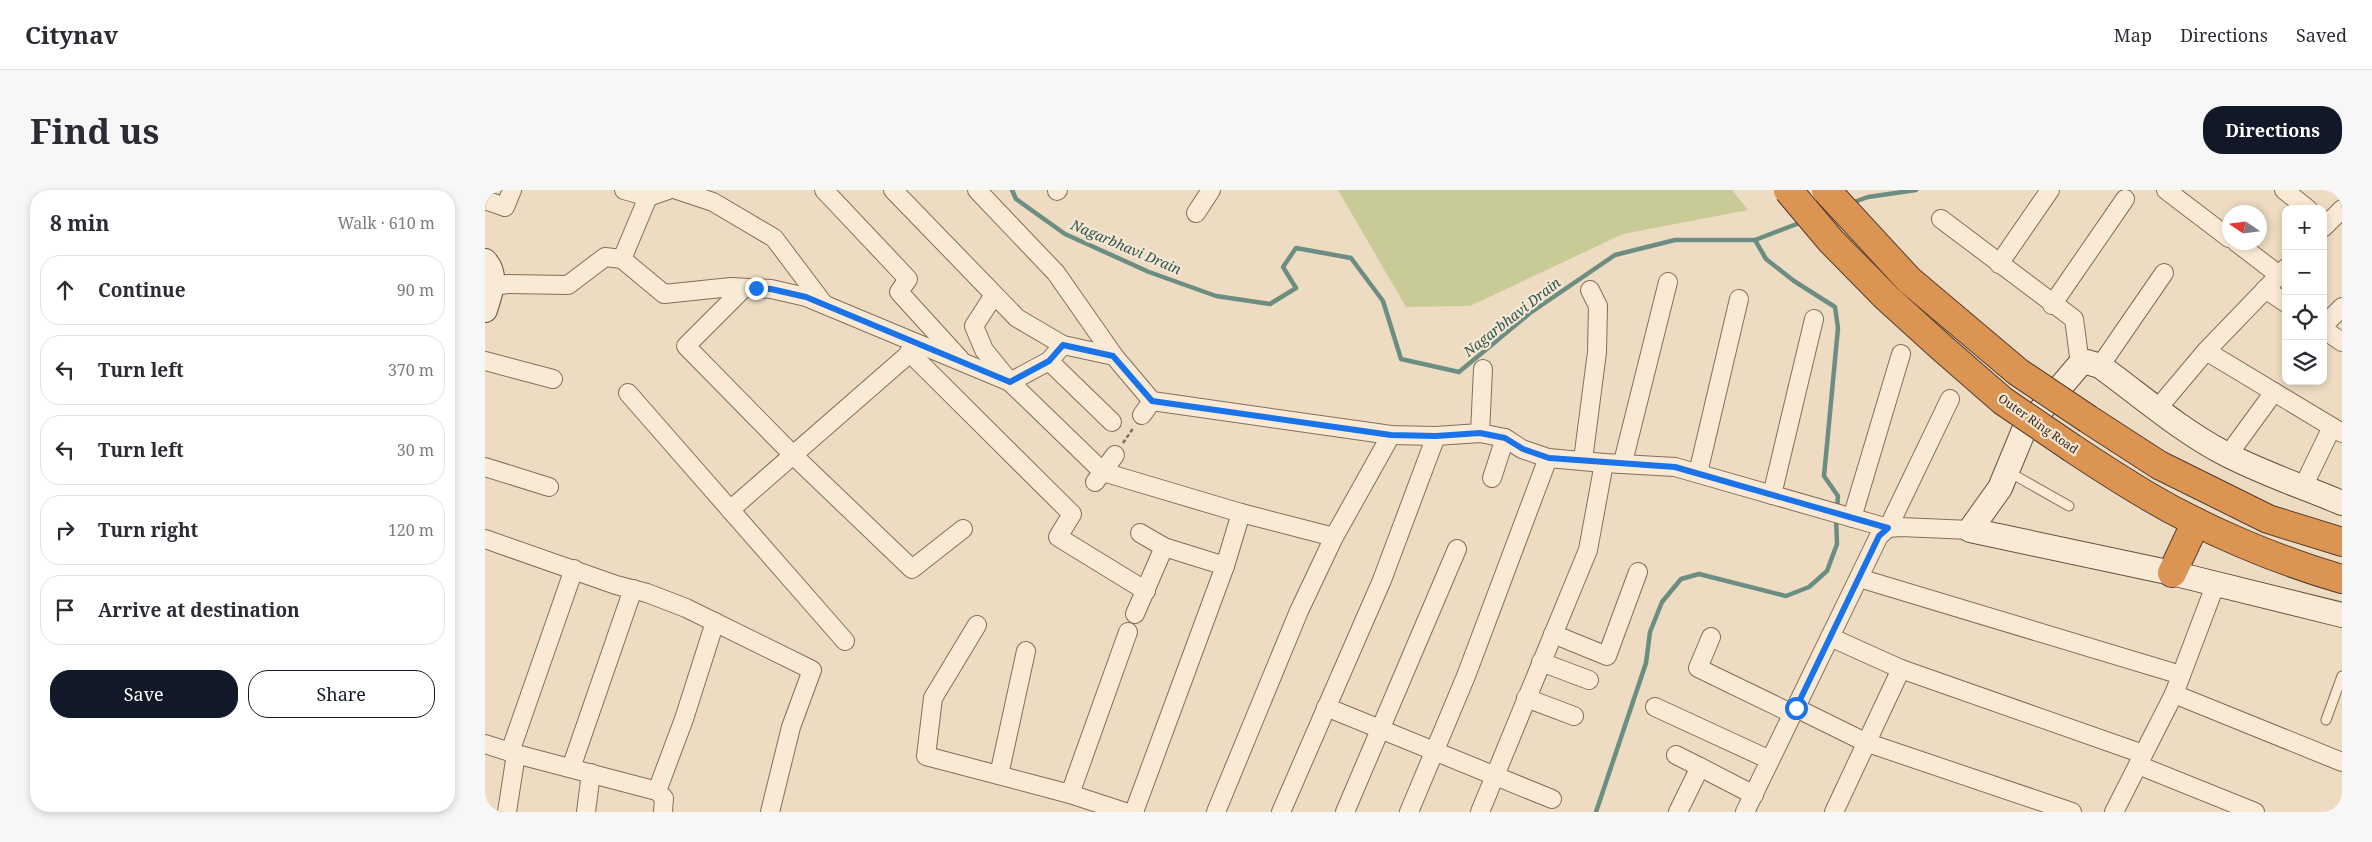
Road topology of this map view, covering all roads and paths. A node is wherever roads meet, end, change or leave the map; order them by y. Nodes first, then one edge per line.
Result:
1 (512, 190) edge
2 (624, 190) edge
3 (668, 190) edge
4 (677, 190) edge
5 (824, 190) edge
6 (893, 190) edge
7 (977, 190) edge
8 (1211, 190) edge
9 (1788, 190) edge
10 (1826, 190) edge
11 (2050, 190) edge
12 (2166, 190) edge
13 (2285, 190) edge
14 (648, 197) junction
15 (2125, 199) dead end
16 (485, 200) edge
17 (2304, 205) edge
18 (2342, 208) edge
19 (1196, 213) dead end
20 (1941, 219) dead end
21 (2327, 222) edge
22 (2222, 233) edge
23 (2248, 250) edge
24 (622, 259) junction
25 (485, 261) edge
26 (1999, 264) junction
27 (2282, 272) edge
28 (2165, 273) dead end
29 (1668, 282) dead end
30 (489, 285) edge
31 (744, 288) junction
32 (2265, 289) junction
33 (1590, 290) dead end
34 (994, 295) junction
35 (1739, 298) dead end
36 (2282, 300) edge
37 (2052, 305) junction
38 (825, 306) junction
39 (2342, 308) edge
40 (485, 310) edge
41 (1814, 319) dead end
42 (2327, 324) edge
43 (2327, 331) edge
44 (2342, 342) edge
45 (1063, 345) junction
46 (914, 349) junction
47 (2206, 351) junction
48 (1901, 354) dead end
49 (1113, 356) junction
50 (485, 361) edge
51 (1049, 361) junction
52 (964, 363) junction
53 (2090, 365) junction
54 (1483, 369) dead end
55 (553, 379) dead end
56 (1010, 382) junction
57 (2274, 392) junction
58 (628, 394) dead end
59 (1950, 399) dead end
60 (1147, 408) junction
61 (2158, 408) junction
62 (1112, 422) dead end
63 (2337, 430) edge
64 (1480, 433) junction
65 (1391, 435) junction
66 (1436, 436) junction
67 (1505, 438) junction
68 (793, 455) junction
69 (1115, 455) joint
70 (2228, 455) junction
71 (1549, 458) junction
72 (1583, 460) junction
73 (1604, 462) junction
74 (1623, 462) junction
75 (485, 467) edge
76 (2007, 471) junction
77 (1698, 473) junction
78 (1099, 478) junction
79 (1492, 478) dead end
80 (549, 487) dead end
81 (2303, 487) junction
82 (1772, 495) junction
83 (2342, 503) edge
84 (2069, 506) dead end
85 (730, 510) junction
86 (1241, 513) junction
87 (1850, 518) junction
88 (2197, 522) junction
89 (1888, 528) junction
90 (963, 529) dead end
91 (1970, 530) junction
92 (1141, 533) dead end
93 (1334, 537) junction
94 (2342, 538) edge
95 (485, 539) edge
96 (1164, 547) junction
97 (1457, 550) dead end
98 (1225, 566) junction
99 (575, 569) junction
100 (1638, 572) dead end
101 (2172, 573) junction
102 (1859, 578) junction
103 (2342, 579) edge
104 (2216, 583) junction
105 (633, 589) junction
106 (1146, 591) junction
107 (1135, 614) dead end
108 (2342, 615) edge
109 (715, 622) junction
110 (977, 625) dead end
111 (1128, 632) dead end
112 (1553, 634) junction
113 (1711, 637) dead end
114 (1830, 637) junction
115 (845, 641) dead end
116 (1027, 651) dead end
117 (1541, 662) junction
118 (1901, 669) junction
119 (2181, 675) junction
120 (2342, 676) edge
121 (1589, 680) dead end
122 (2174, 694) junction
123 (1526, 698) junction
124 (1326, 707) junction
125 (1655, 707) dead end
126 (1794, 711) junction
127 (1574, 716) dead end
128 (2326, 720) dead end
129 (1380, 729) junction
130 (1865, 742) junction
131 (485, 744) edge
132 (513, 753) junction
133 (1434, 753) junction
134 (1676, 755) dead end
135 (1771, 760) junction
136 (2141, 760) junction
137 (2342, 762) edge
138 (1700, 767) junction
139 (571, 768) junction
140 (591, 773) junction
141 (999, 775) junction
142 (1495, 776) junction
143 (657, 791) junction
144 (1070, 794) junction
145 (1754, 794) junction
146 (1552, 799) dead end
147 (507, 812) edge
148 (586, 812) edge
149 (663, 812) edge
150 (770, 812) edge
151 (1125, 812) edge
152 (1134, 812) edge
153 (1216, 812) edge
154 (1281, 812) edge
155 (1345, 812) edge
156 (1409, 812) edge
157 (1480, 812) edge
158 (1678, 812) edge
159 (1745, 812) edge
160 (1834, 812) edge
161 (2072, 812) edge
162 (2114, 812) edge
163 (2255, 812) edge

1 - 16 street
2 - 14 street
3 - 14 street
4 - 38 street
5 - 52 street
6 - 34 street
7 - 49 street
8 - 19 street
9 - 88 highway, Outer Ring Road, bridge
10 - 94 highway, bridge
11 - 26 street
12 - 22 street
13 - 17 street
14 - 24 street
15 - 37 street
18 - 21 street
20 - 26 street
23 - 27 street
24 - 30 street
24 - 31 street
25 - 30 street
26 - 37 street
27 - 32 street
28 - 53 street
29 - 74 street
30 - 40 street
31 - 38 street
31 - 68 street
32 - 36 street
32 - 47 street
33 - 72 street
34 - 45 street
34 - 56 street
35 - 77 street
37 - 53 street
38 - 46 street
39 - 42 street
41 - 82 street
43 - 44 street
45 - 49 street
45 - 51 street
46 - 52 street
46 - 68 street
46 - 106 street
47 - 57 street
47 - 61 street
48 - 87 street
49 - 60 street
50 - 55 street
51 - 56 street
51 - 62 street
52 - 56 street
53 - 61 street
53 - 76 street
54 - 64 street
56 - 78 street
57 - 63 street
57 - 70 street
58 - 85 street
59 - 89 street
60 - 65 street
60 - 69 path
61 - 70 street
63 - 81 street
64 - 66 street
64 - 67 street
65 - 66 street
65 - 93 street
66 - 124 street
67 - 71 street
67 - 79 street
68 - 85 street
68 - 90 street
69 - 78 street
70 - 81 street
71 - 72 street
71 - 133 street
72 - 73 street
73 - 74 street
73 - 112 street
74 - 77 street
75 - 80 street
76 - 84 lane
76 - 91 street
77 - 82 street
78 - 86 street
81 - 83 street
82 - 87 street
85 - 115 street
86 - 93 street
86 - 98 street
87 - 89 street
88 - 101 highway
88 - 103 highway, Outer Ring Road
89 - 91 street
89 - 102 street
91 - 101 street
92 - 96 street
93 - 153 street
95 - 99 street
96 - 98 street
96 - 106 street
97 - 129 street
98 - 152 street
99 - 105 street
99 - 132 street
100 - 112 street
101 - 104 street
102 - 114 street
102 - 119 street
104 - 108 street
104 - 119 street
105 - 109 street
105 - 139 street
106 - 107 street
109 - 143 street
109 - 150 street
110 - 141 street
111 - 144 street
112 - 117 street
113 - 126 street
114 - 118 street
114 - 126 street
116 - 141 street
117 - 121 street
117 - 123 street
118 - 130 street
118 - 136 street
119 - 122 street
120 - 128 lane
122 - 136 street
122 - 137 street
123 - 127 street
123 - 142 street
124 - 129 street
124 - 154 street
125 - 135 street
126 - 130 street
126 - 135 street
129 - 133 street
129 - 155 street
130 - 160 street
130 - 161 street
131 - 132 street
132 - 139 street
132 - 147 street
133 - 142 street
133 - 156 street
134 - 138 street
135 - 145 street
136 - 162 street
136 - 163 street
138 - 145 street
138 - 158 street
139 - 140 street
140 - 143 street
140 - 148 street
141 - 144 street
142 - 146 street
142 - 157 street
143 - 149 street
144 - 151 street
145 - 159 street

